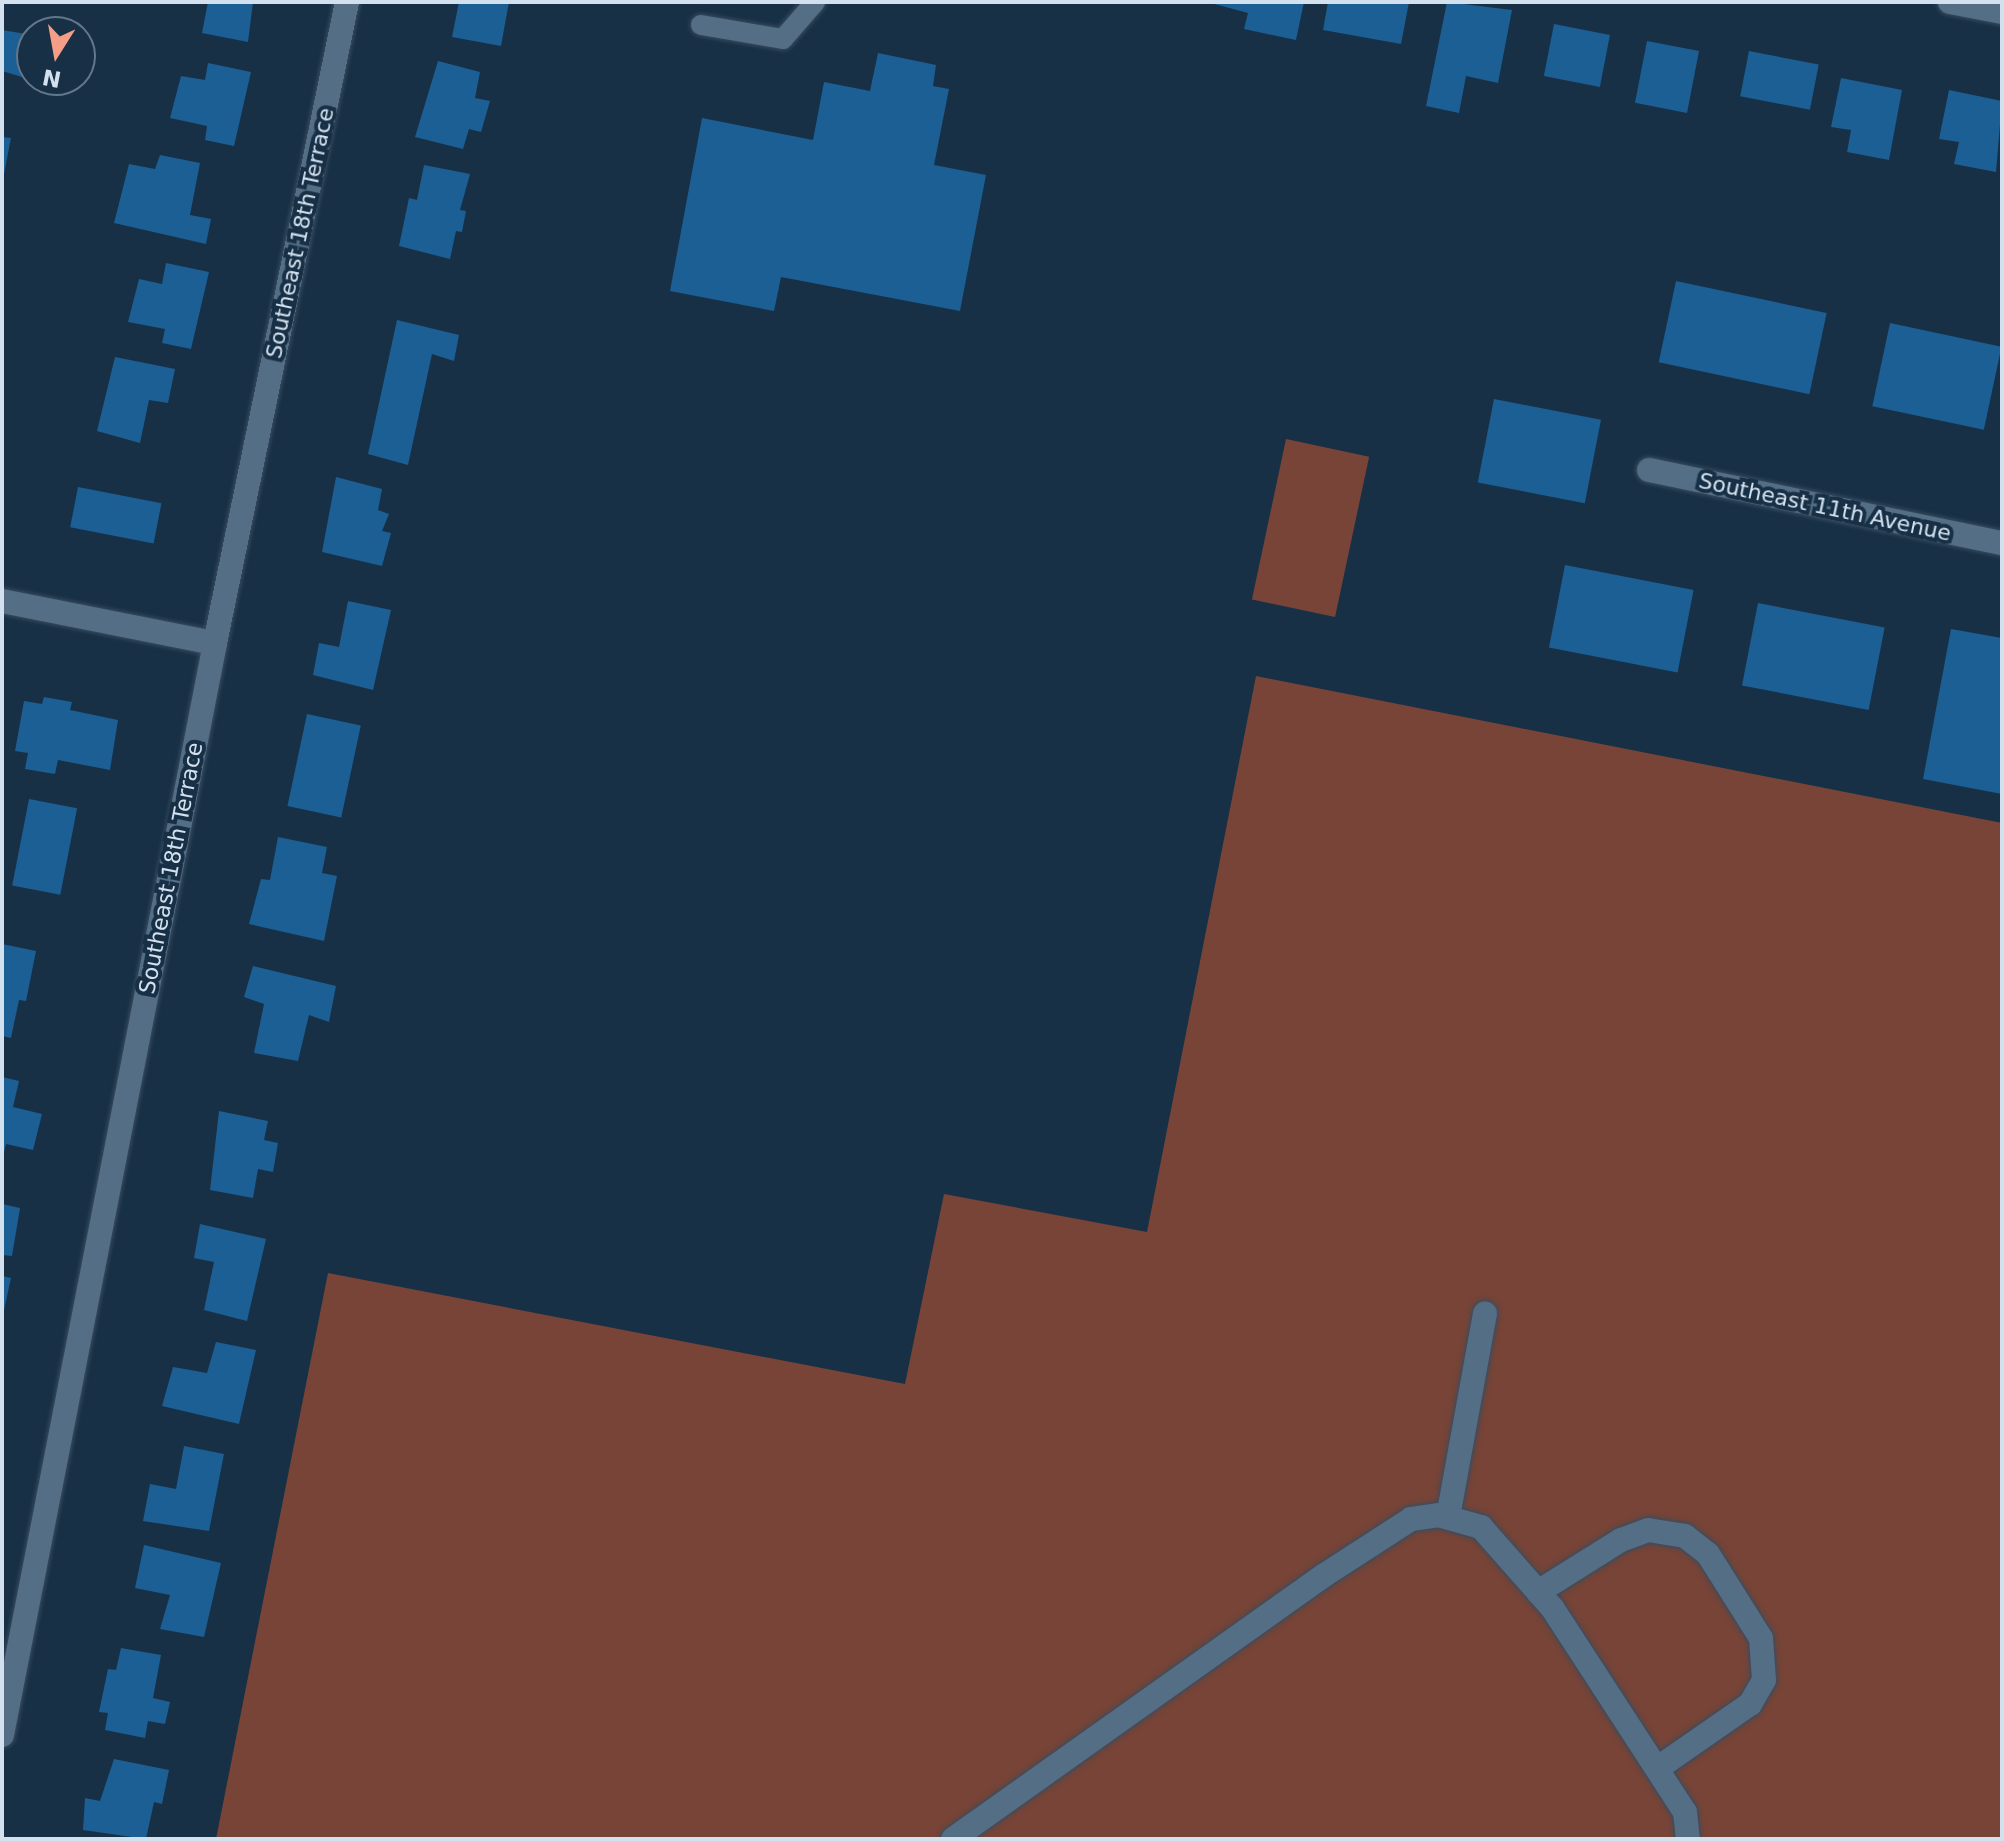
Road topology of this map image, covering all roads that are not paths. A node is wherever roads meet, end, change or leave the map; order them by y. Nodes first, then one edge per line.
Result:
1 (347, 2) edge
2 (815, 2) edge
3 (1950, 2) edge
4 (2002, 12) edge
5 (701, 25) dead end
6 (1649, 470) dead end
7 (2002, 543) edge
8 (2, 601) edge
9 (215, 643) junction
10 (1485, 1313) dead end
11 (1448, 1517) junction
12 (1538, 1592) junction
13 (2, 1735) edge
14 (1658, 1768) junction
15 (953, 1839) edge
16 (1688, 1839) edge

1 - 9 street, Southeast 18th Terrace
2 - 5 lane
3 - 4 street
6 - 7 street, Southeast 11th Avenue
8 - 9 street
9 - 13 street, Southeast 18th Terrace
10 - 11 street
11 - 12 street
11 - 15 street
12 - 14 street
12 - 14 street
14 - 16 street

